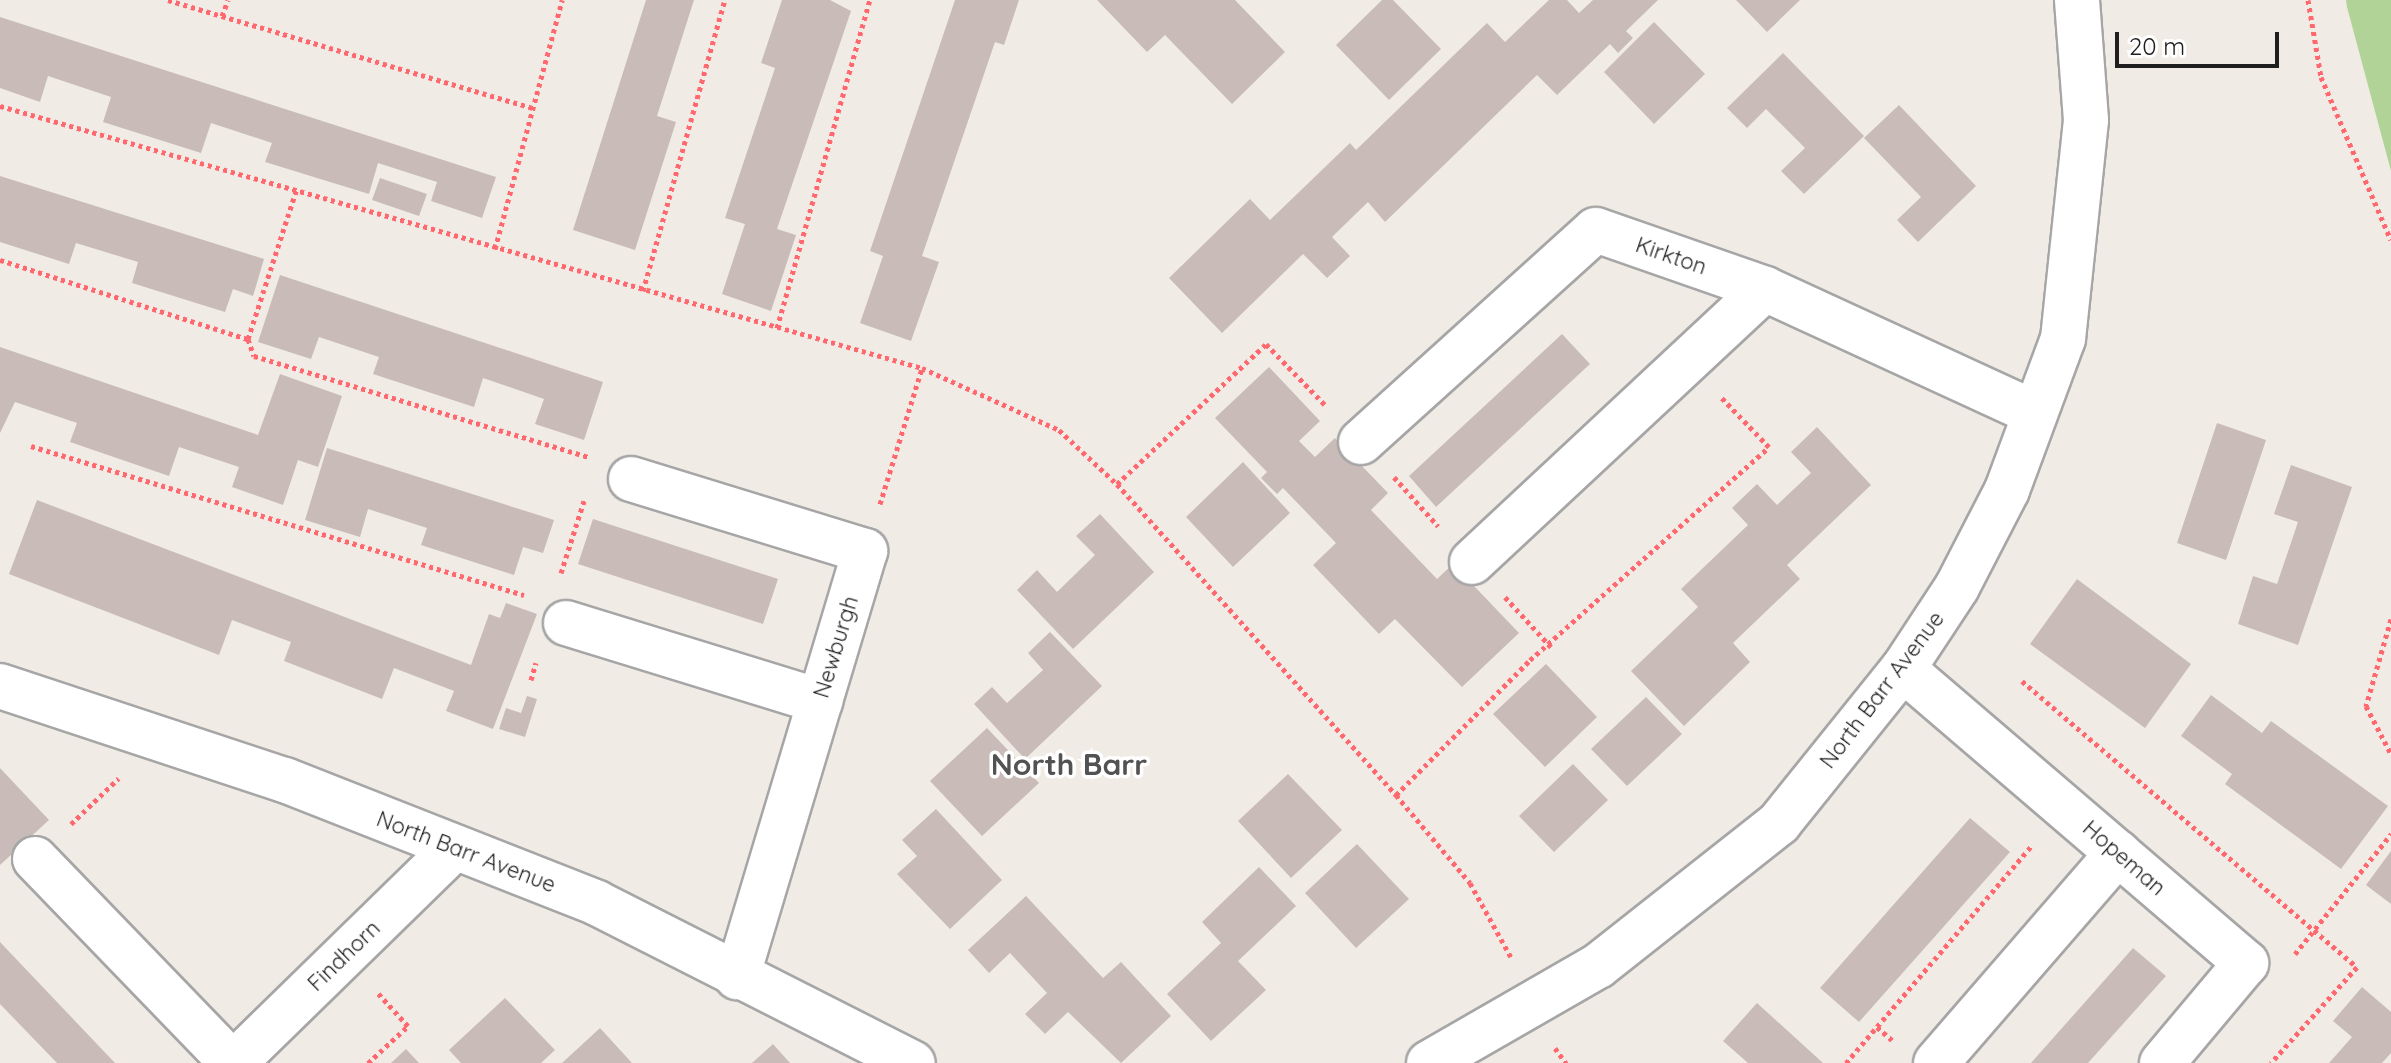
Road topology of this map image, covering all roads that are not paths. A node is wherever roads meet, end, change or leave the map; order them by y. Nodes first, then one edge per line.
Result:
1 (2077, 0) edge
2 (1765, 289) junction
3 (2035, 413) junction
4 (1361, 442) dead end
5 (612, 476) road end
6 (1472, 562) dead end
7 (559, 613) road end
8 (1903, 669) junction
9 (0, 686) edge
10 (820, 701) junction
11 (453, 849) junction
12 (2118, 853) junction
13 (35, 859) road end
14 (737, 977) junction
15 (233, 1063) edge
16 (913, 1063) edge
17 (1429, 1063) edge
18 (1936, 1063) edge
19 (2162, 1063) edge

1 - 3 street, North Barr Avenue
2 - 3 street, Kirkton
2 - 4 street, Kirkton
2 - 6 street
3 - 8 street, North Barr Avenue
5 - 10 street, Newburgh
7 - 10 street
8 - 12 street, Hopeman
8 - 17 street, North Barr Avenue
9 - 11 street, North Barr Avenue
10 - 14 street, Newburgh
11 - 14 street, North Barr Avenue
11 - 15 street, Findhorn
12 - 18 street
12 - 19 street, Hopeman
13 - 15 street
14 - 16 street, North Barr Avenue

